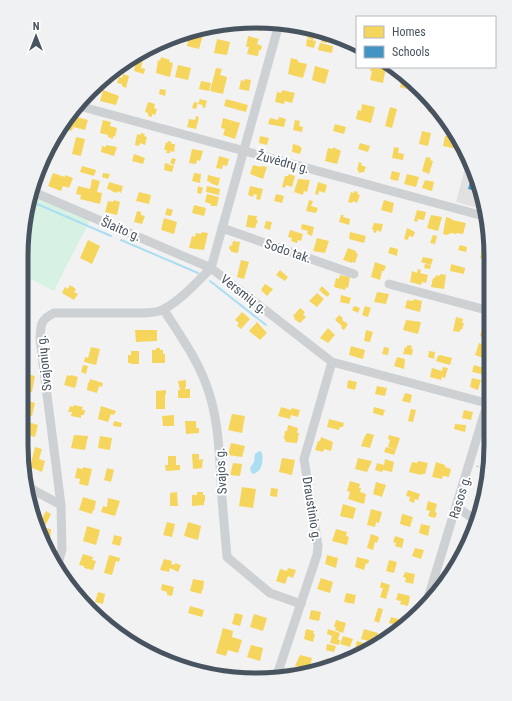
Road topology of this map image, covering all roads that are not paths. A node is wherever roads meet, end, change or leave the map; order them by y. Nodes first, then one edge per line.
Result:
1 (278, 29) edge
2 (84, 107) edge
3 (244, 151) junction
4 (37, 194) edge
5 (480, 215) edge
6 (222, 228) junction
7 (211, 268) junction
8 (354, 274) dead end
9 (390, 284) dead end
10 (484, 309) edge
11 (164, 310) junction
12 (332, 362) junction
13 (484, 399) edge
14 (484, 416) edge
15 (32, 489) edge
16 (61, 505) junction
17 (457, 507) junction
18 (472, 518) edge
19 (59, 559) edge
20 (430, 592) edge
21 (301, 604) junction
22 (278, 672) edge

1 - 3 street, Versmių g.
2 - 3 street, Žuvėdrų g.
3 - 5 street, Žuvėdrų g.
3 - 6 street, Versmių g.
4 - 7 street, Šlaito g.
6 - 7 street, Versmių g.
6 - 8 street, Sodo tak.
7 - 11 street
7 - 12 street, Versmių g.
9 - 10 street
11 - 16 street, Svajonių g.
11 - 21 street, Svajos g.
12 - 13 street, Versmių g.
12 - 21 street, Draustinio g.
14 - 17 street, Rasos g.
15 - 16 street
16 - 19 street, Svajonių g.
17 - 18 street
17 - 20 street, Rasos g.
21 - 22 street, Draustinio g.

